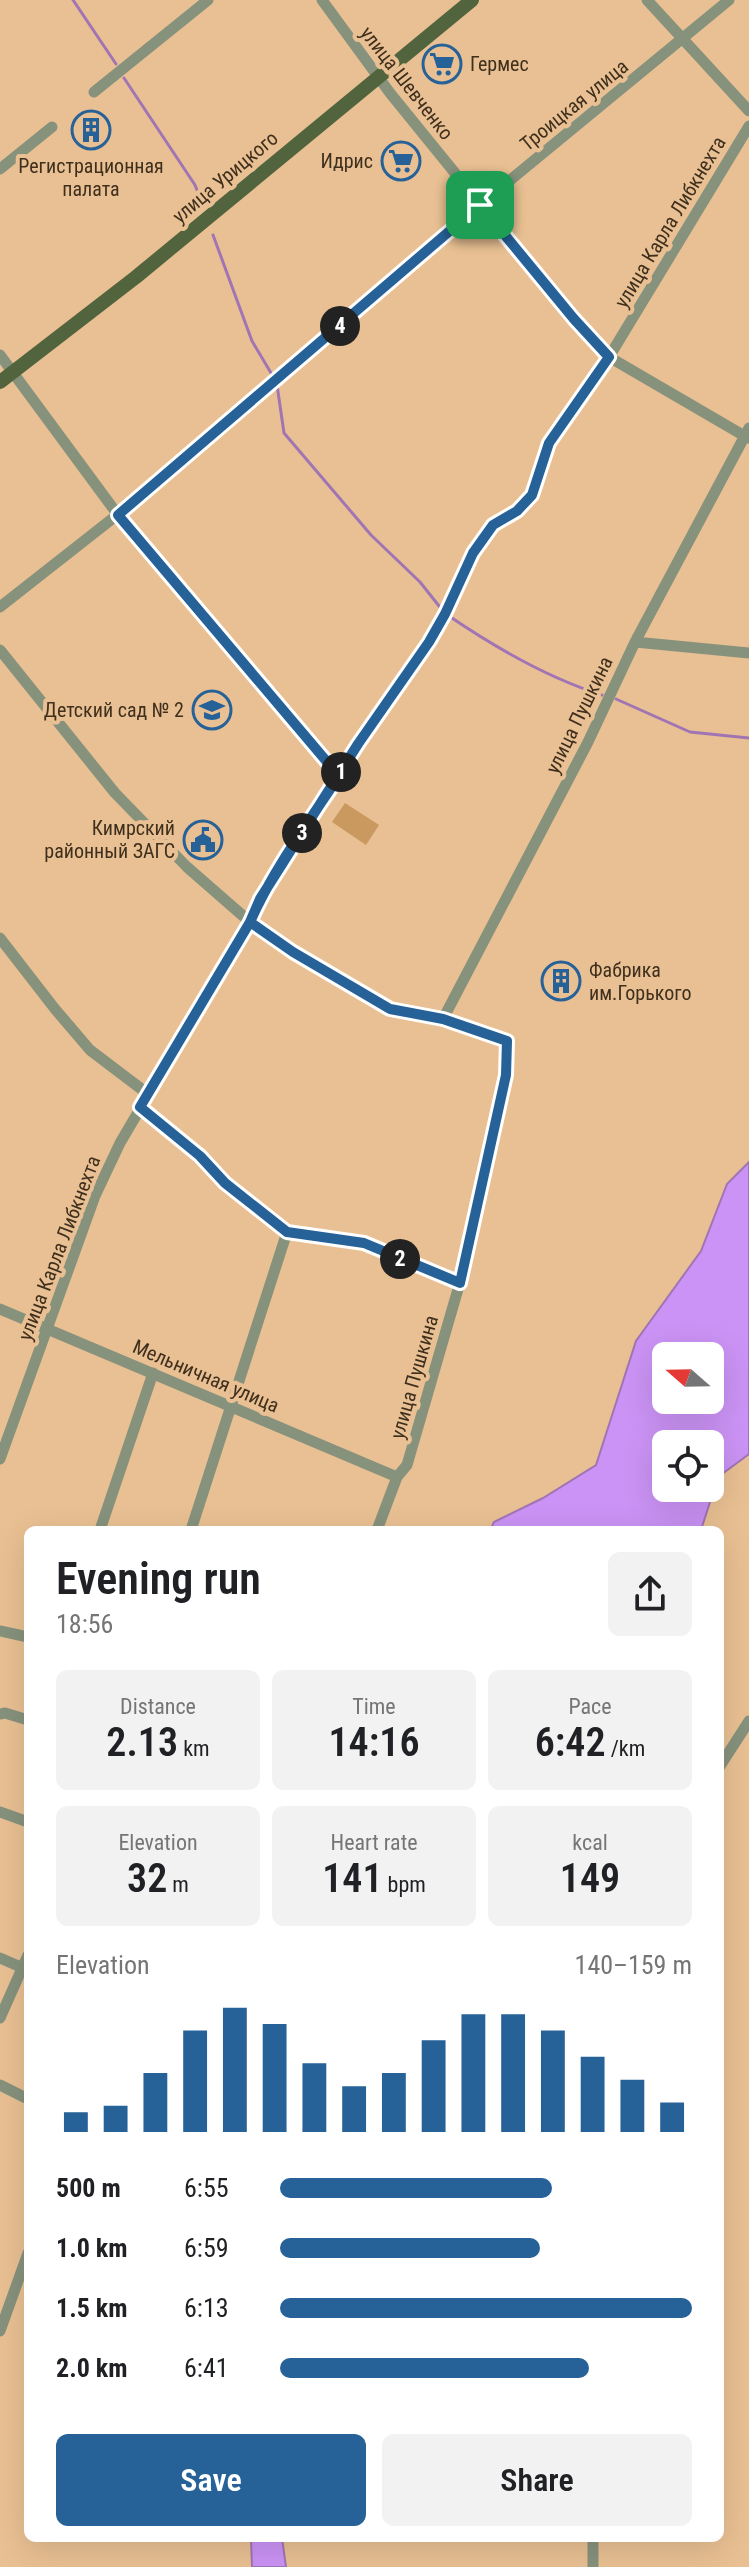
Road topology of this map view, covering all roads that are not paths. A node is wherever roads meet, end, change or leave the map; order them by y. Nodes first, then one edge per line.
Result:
1 (208, 0) edge
2 (322, 0) edge
3 (472, 0) edge
4 (647, 0) edge
5 (729, 0) edge
6 (683, 39) junction
7 (377, 77) junction
8 (94, 92) dead end
9 (749, 111) edge
10 (749, 126) edge
11 (52, 127) dead end
12 (0, 169) edge
13 (480, 205) junction
14 (0, 355) edge
15 (609, 357) junction
16 (6, 377) edge
17 (748, 434) edge
18 (118, 515) junction
19 (0, 607) edge
20 (635, 642) junction
21 (0, 650) edge
22 (749, 653) edge
23 (339, 776) junction
24 (250, 922) junction
25 (0, 938) edge
26 (443, 1019) junction
27 (148, 1094) junction
28 (140, 1107) junction
29 (287, 1232) junction
30 (460, 1283) junction
31 (0, 1309) edge
32 (46, 1329) junction
33 (153, 1373) junction
34 (231, 1405) junction
35 (0, 1459) edge
36 (397, 1477) junction
37 (101, 1526) edge
38 (192, 1526) edge
39 (379, 1526) edge
40 (0, 1631) edge
41 (24, 1636) edge
42 (0, 1714) edge
43 (24, 1719) edge
44 (749, 1721) edge
45 (724, 1760) edge
46 (0, 1812) edge
47 (24, 1821) edge
48 (0, 1958) edge
49 (23, 1968) joint
50 (0, 2018) edge
51 (0, 2085) edge
52 (24, 2097) edge
53 (24, 2264) edge
54 (0, 2331) edge
55 (593, 2542) edge
56 (593, 2567) edge

1 - 8 street
2 - 7 street, улица Шевченко
3 - 7 main road, улица Урицкого
4 - 6 street
5 - 6 street, Троицкая улица
6 - 9 street
6 - 13 street, Троицкая улица
7 - 13 street, улица Шевченко
7 - 16 main road, улица Урицкого
10 - 15 street, улица Карла Либкнехта
11 - 12 street
13 - 15 street, улица Шевченко
13 - 18 street, Троицкая улица
14 - 16 street
15 - 17 street, улица Шевченко
15 - 23 street, улица Карла Либкнехта
16 - 18 street
17 - 20 street, улица Пушкина
18 - 19 street, Троицкая улица
18 - 23 street
20 - 22 street
20 - 26 street, улица Пушкина
21 - 24 street
23 - 24 street, улица Карла Либкнехта
24 - 26 street
24 - 27 street, улица Карла Либкнехта
25 - 27 street
26 - 30 street, улица Пушкина
27 - 28 street, улица Карла Либкнехта
28 - 29 street
28 - 32 street, улица Карла Либкнехта
29 - 30 street
29 - 34 street
30 - 36 street, улица Пушкина
31 - 32 street, Мельничная улица
32 - 33 street, Мельничная улица
32 - 35 street, улица Карла Либкнехта
33 - 34 street, Мельничная улица
33 - 37 street
34 - 36 street, Мельничная улица
34 - 38 street
36 - 39 street, улица Пушкина
40 - 41 street
42 - 43 street
44 - 45 street
46 - 47 street
48 - 49 street
49 - 50 street
51 - 52 street
53 - 54 street
55 - 56 street

